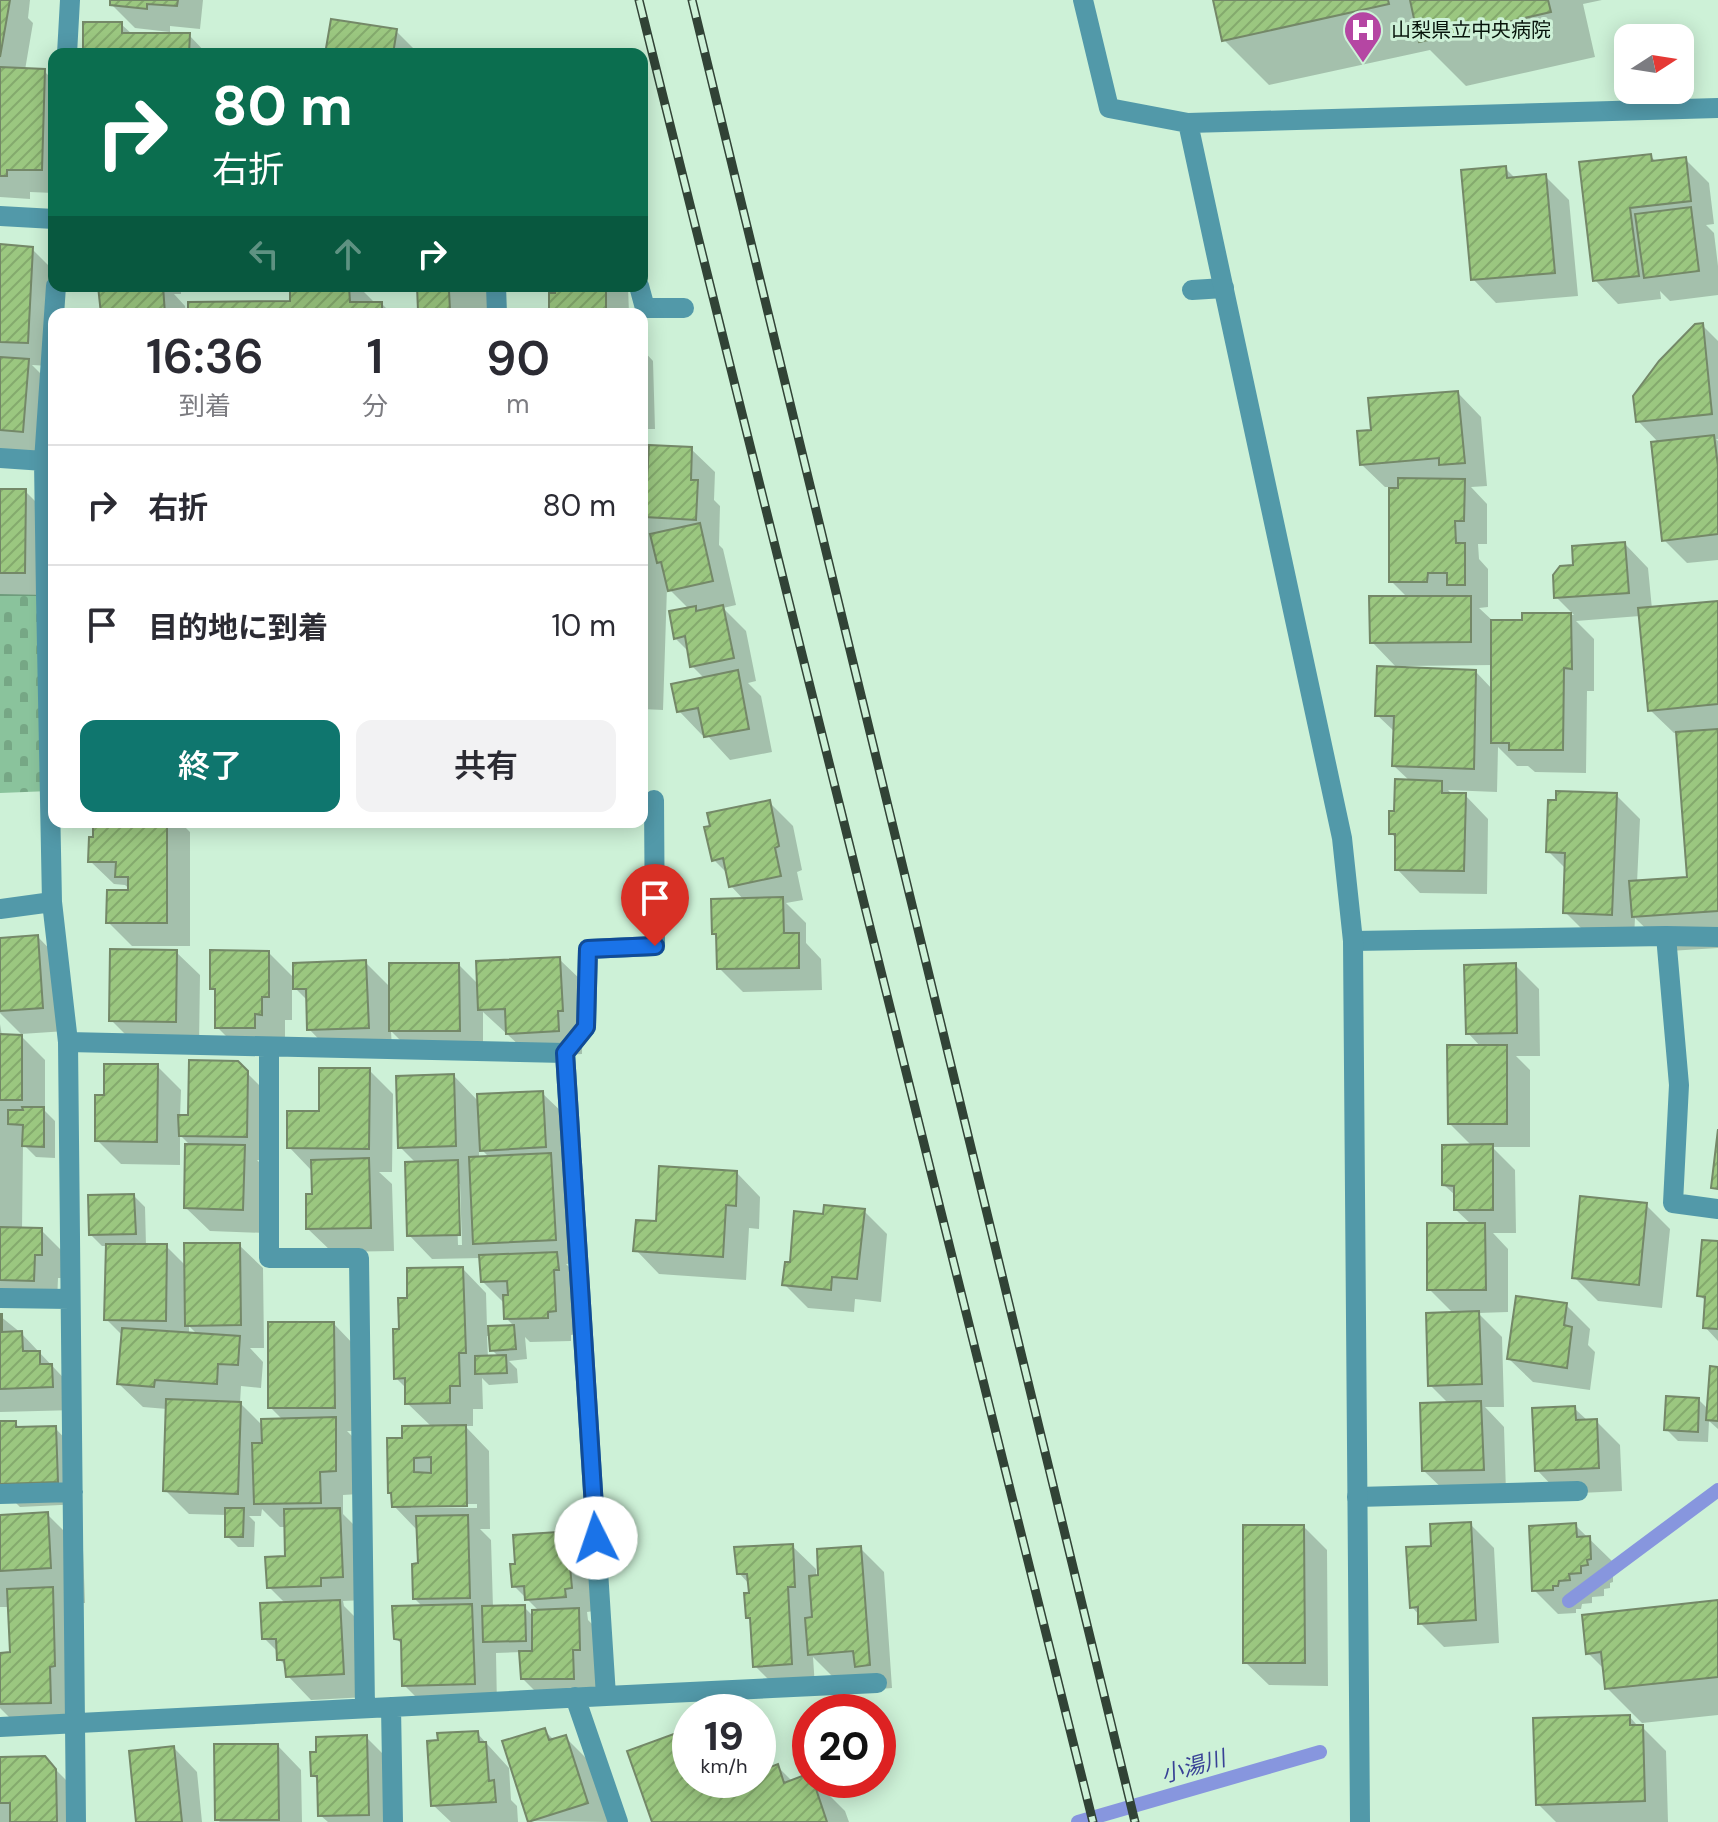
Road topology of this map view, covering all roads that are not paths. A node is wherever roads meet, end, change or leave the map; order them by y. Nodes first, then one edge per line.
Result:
1 (70, 0) edge
2 (1083, 0) edge
3 (67, 48) edge
4 (1718, 108) edge
5 (1188, 123) junction
6 (0, 216) edge
7 (48, 219) edge
8 (1224, 288) junction
9 (1192, 290) dead end
10 (648, 308) edge
11 (684, 308) dead end
12 (48, 438) edge
13 (0, 458) edge
14 (44, 461) junction
15 (48, 682) edge
16 (654, 800) dead end
17 (51, 828) edge
18 (52, 902) junction
19 (0, 909) edge
20 (1666, 936) junction
21 (1718, 937) edge
22 (1353, 941) junction
23 (68, 1042) junction
24 (269, 1048) junction
25 (565, 1053) junction
26 (1718, 1209) edge
27 (0, 1298) edge
28 (70, 1299) junction
29 (1578, 1491) dead end
30 (73, 1492) junction
31 (0, 1494) edge
32 (1357, 1497) junction
33 (877, 1683) dead end
34 (606, 1696) junction
35 (575, 1697) junction
36 (391, 1707) junction
37 (365, 1708) junction
38 (76, 1723) junction
39 (0, 1727) edge
40 (76, 1822) edge
41 (393, 1822) edge
42 (618, 1822) edge
43 (1360, 1822) edge

1 - 3 street
2 - 5 street
4 - 5 street
5 - 8 street
6 - 7 street
8 - 9 street
8 - 22 street
10 - 11 street
12 - 14 street
13 - 14 street
14 - 15 street
16 - 25 street
17 - 18 street
18 - 19 street
18 - 23 street
20 - 21 street
20 - 22 street
20 - 26 street
22 - 32 street
23 - 24 street
23 - 28 street
24 - 25 street
24 - 37 street
25 - 34 street
27 - 28 street
28 - 30 street
29 - 32 street
30 - 31 street
30 - 38 street
32 - 43 street
33 - 34 street
34 - 35 street
35 - 36 street
35 - 42 street
36 - 37 street
36 - 41 street
37 - 38 street
38 - 39 street
38 - 40 street

